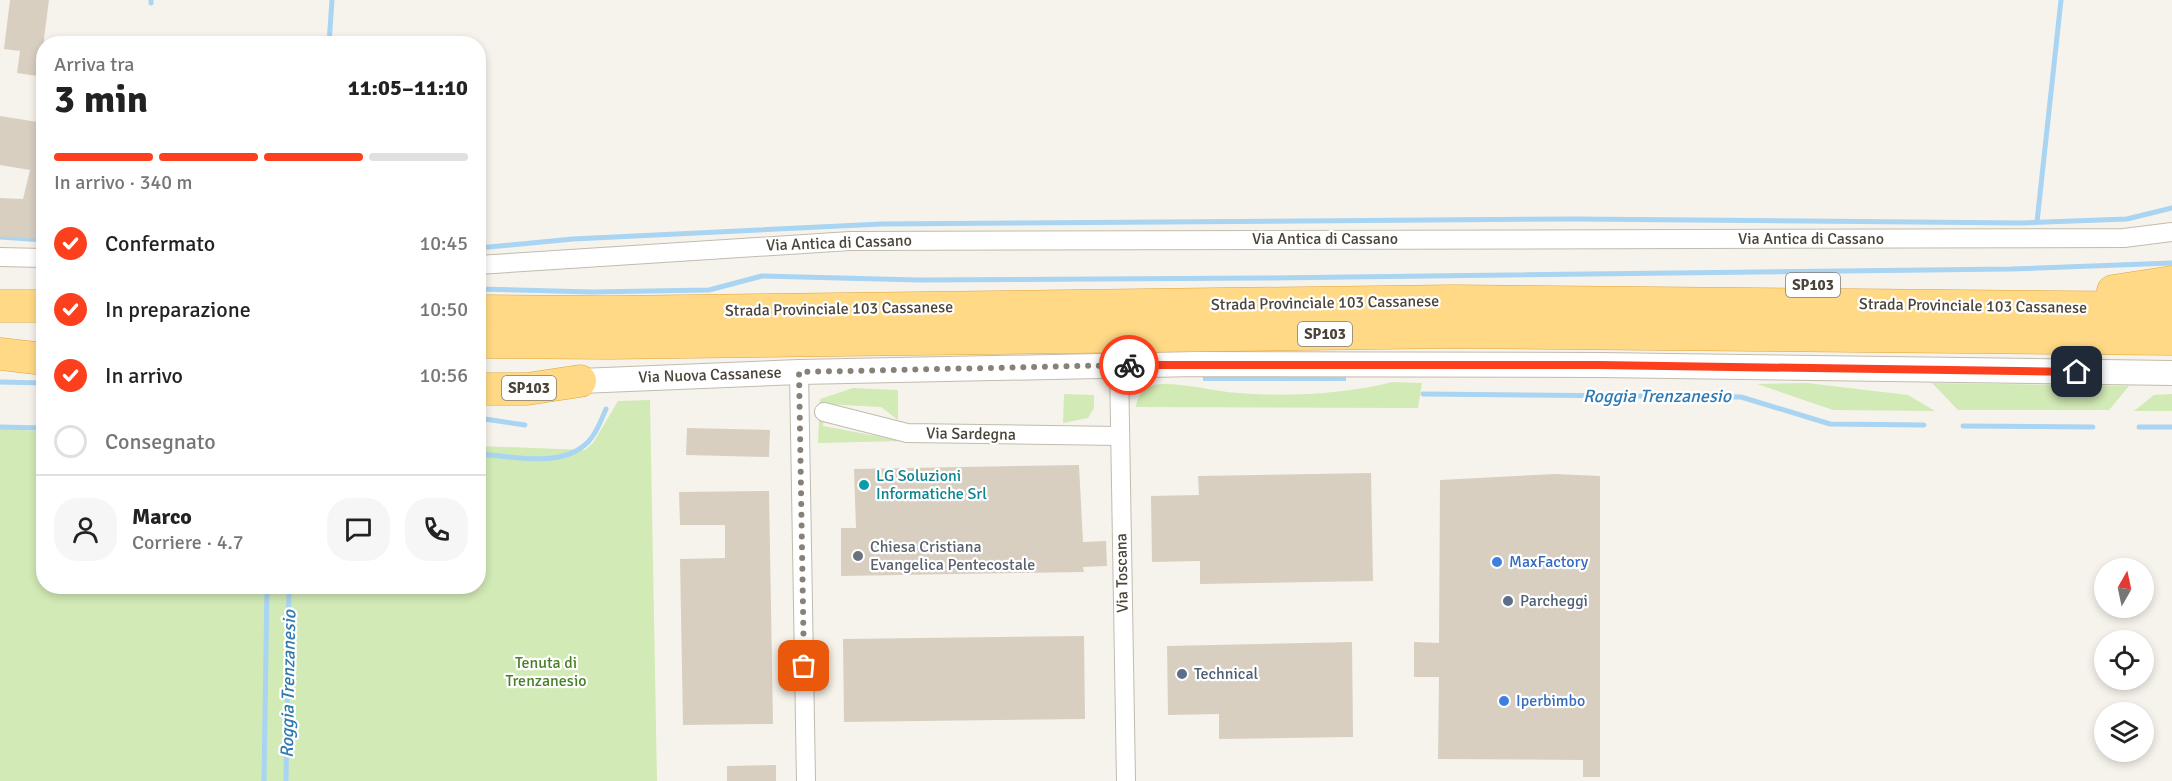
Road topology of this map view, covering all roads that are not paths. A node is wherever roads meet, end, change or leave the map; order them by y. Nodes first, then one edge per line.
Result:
1 (2172, 232) edge
2 (0, 257) edge
3 (36, 258) edge
4 (486, 264) edge
5 (2172, 282) edge
6 (1453, 301) junction
7 (0, 306) edge
8 (36, 306) edge
9 (2172, 308) edge
10 (486, 311) edge
11 (0, 339) edge
12 (2172, 339) edge
13 (36, 340) edge
14 (486, 342) edge
15 (0, 354) edge
16 (36, 358) edge
17 (1119, 365) junction
18 (799, 372) junction
19 (2172, 373) edge
20 (580, 381) joint
21 (486, 389) edge
22 (824, 412) dead end
23 (1120, 436) junction
24 (807, 781) edge
25 (1126, 781) edge

1 - 4 street, Via Antica di Cassano
2 - 3 street
5 - 6 highway, SP103
6 - 9 highway, Strada Provinciale 103 Cassanese / SP103
6 - 10 highway, Strada Provinciale 103 Cassanese / SP103
7 - 8 highway
11 - 13 highway
12 - 14 highway, Strada Provinciale 103 Cassanese / SP103
15 - 16 highway
17 - 18 street, Via Nuova Cassanese / SP103
17 - 19 street, Via Nuova Cassanese / SP103
17 - 23 street, Via Toscana
18 - 20 street, Via Nuova Cassanese / SP103
18 - 24 street
20 - 21 highway, SP103
22 - 23 street, Via Sardegna
23 - 25 street, Via Toscana

